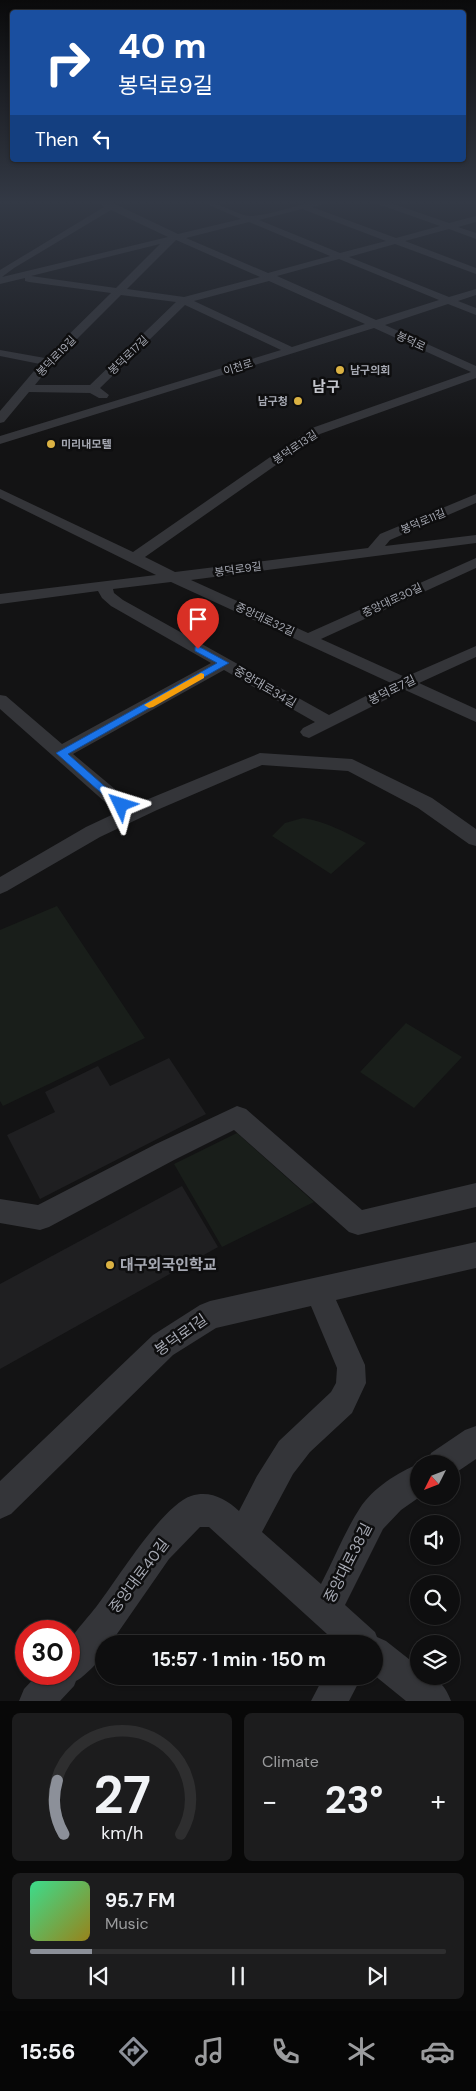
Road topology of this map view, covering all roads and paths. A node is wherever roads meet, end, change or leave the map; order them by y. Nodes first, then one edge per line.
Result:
1 (42, 280) edge
2 (132, 280) edge
3 (253, 280) edge
4 (279, 280) edge
5 (400, 280) edge
6 (121, 291) junction
7 (476, 292) edge
8 (184, 300) junction
9 (448, 300) junction
10 (476, 312) edge
11 (374, 324) junction
12 (291, 351) junction
13 (0, 353) edge
14 (48, 362) junction
15 (476, 370) edge
16 (476, 374) edge
17 (27, 388) junction
18 (93, 389) junction
19 (121, 404) junction
20 (0, 419) edge
21 (1, 439) edge
22 (0, 493) edge
23 (476, 498) edge
24 (476, 539) edge
25 (448, 542) junction
26 (374, 550) junction
27 (134, 558) junction
28 (476, 560) edge
29 (175, 578) junction
30 (104, 586) junction
31 (0, 599) edge
32 (308, 639) junction
33 (476, 651) edge
34 (224, 663) junction
35 (405, 683) junction
36 (0, 700) edge
37 (476, 716) edge
38 (328, 722) junction
39 (309, 732) dead end
40 (61, 753) junction
41 (121, 805) dead end
42 (476, 839) edge
43 (0, 886) edge
44 (476, 1195) edge
45 (0, 1211) edge
46 (476, 1255) edge
47 (318, 1290) junction
48 (476, 1441) edge
49 (455, 1455) edge
50 (410, 1485) edge
51 (0, 1504) edge
52 (244, 1536) junction
53 (325, 1610) junction
54 (353, 1635) edge
55 (80, 1655) edge
56 (383, 1660) edge
57 (51, 1685) edge
58 (339, 1685) edge
59 (36, 1701) edge
60 (328, 1701) edge
61 (434, 1701) edge

1 - 6 street
2 - 6 street, 봉덕로19길
3 - 8 street, 봉덕로17길
4 - 11 street, 봉덕로
5 - 9 street
6 - 8 street
6 - 14 street, 봉덕로19길
7 - 9 street, 이천로
8 - 12 street
8 - 18 street, 봉덕로17길
9 - 10 street
9 - 11 street, 이천로
11 - 12 street, 이천로
11 - 15 street, 봉덕로
12 - 19 street, 이천로
13 - 14 street
14 - 17 street, 봉덕로19길
16 - 27 street, 봉덕로13길
17 - 18 street, 봉덕로19길
17 - 20 street, 봉덕로19길
18 - 19 street, 봉덕로19길
19 - 21 street, 이천로
22 - 27 street, 중앙대로32길
23 - 26 street, 봉덕로11길
24 - 25 street, 봉덕로9길
25 - 26 street, 봉덕로9길
25 - 28 street, 중앙대로30길
26 - 29 street, 봉덕로9길
27 - 29 street, 중앙대로32길
28 - 32 street, 중앙대로30길
29 - 30 street, 봉덕로9길
29 - 32 street, 중앙대로32길
30 - 31 street, 봉덕로9길
30 - 34 street, 중앙대로34길
32 - 35 street, 중앙대로32길
33 - 35 street, 봉덕로7길
34 - 38 street, 중앙대로34길
34 - 40 street
35 - 37 street, 중앙대로32길
35 - 38 street, 봉덕로7길
36 - 40 street
38 - 39 street, 봉덕로7길
40 - 41 street
42 - 43 street
44 - 45 street
46 - 47 street, 봉덕로1길
47 - 51 street, 봉덕로1길
47 - 52 street
48 - 49 street
50 - 53 street, 중앙대로38길
52 - 53 street, 중앙대로40길
52 - 55 street, 중앙대로40길
53 - 54 street, 중앙대로40길
56 - 61 street
57 - 59 street
58 - 60 street

